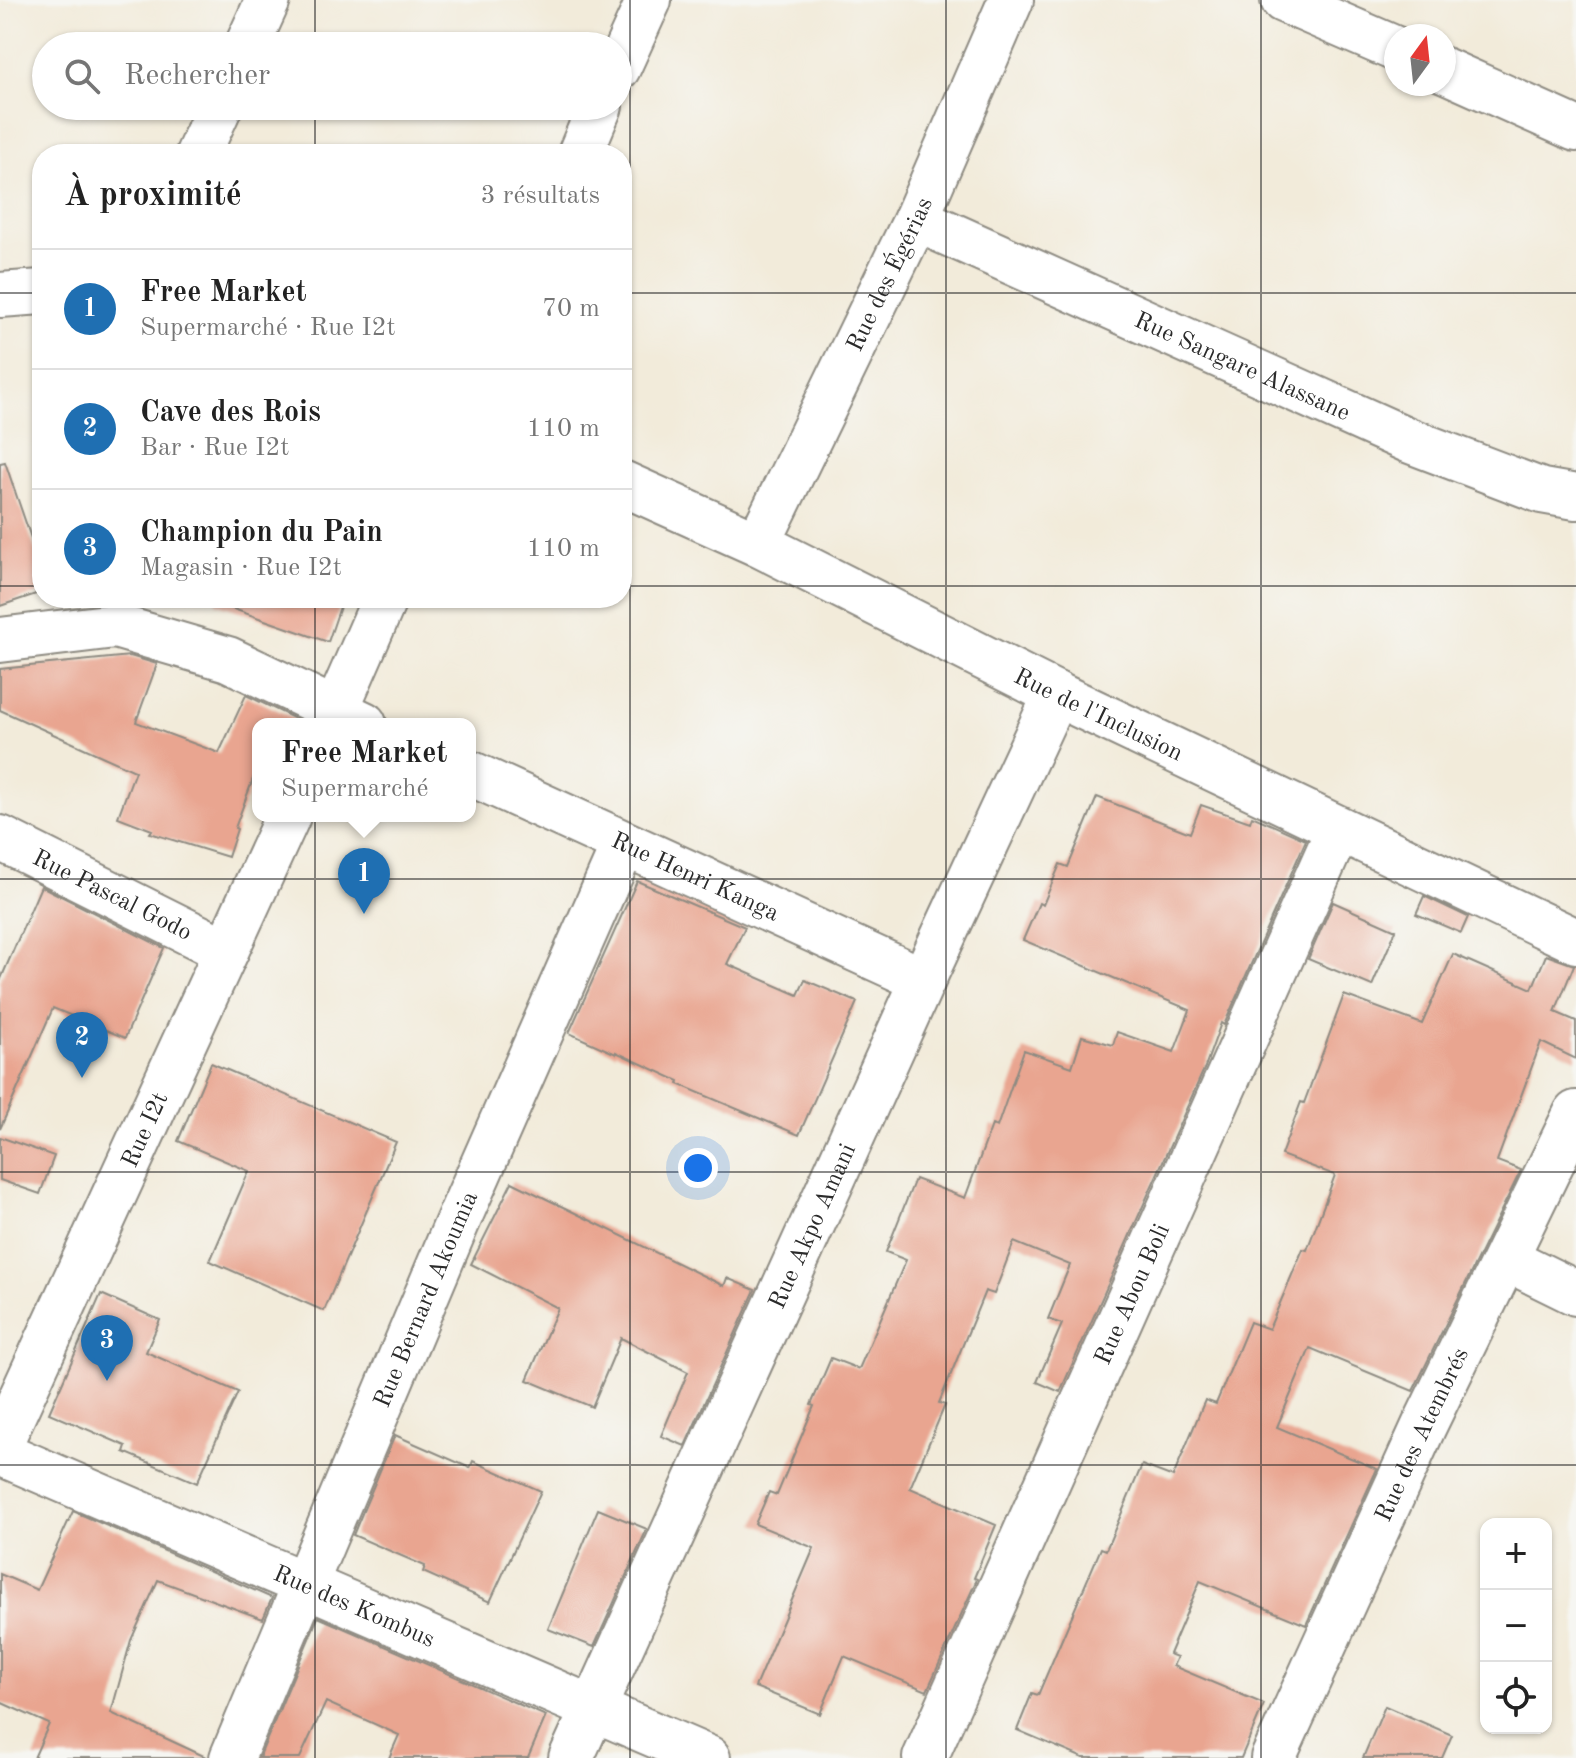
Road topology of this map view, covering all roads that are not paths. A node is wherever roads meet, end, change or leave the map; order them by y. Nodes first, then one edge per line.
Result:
1 (268, 0) edge
2 (649, 0) edge
3 (1011, 0) edge
4 (1283, 0) edge
5 (1378, 28) edge
6 (253, 32) edge
7 (632, 37) edge
8 (1456, 75) edge
9 (214, 120) edge
10 (594, 120) edge
11 (1576, 129) edge
12 (203, 144) edge
13 (584, 144) edge
14 (916, 219) junction
15 (32, 293) edge
16 (0, 295) edge
17 (632, 487) edge
18 (1576, 497) edge
19 (758, 544) junction
20 (382, 608) edge
21 (0, 640) edge
22 (1056, 694) junction
23 (339, 718) edge
24 (344, 718) edge
25 (476, 776) edge
26 (285, 822) edge
27 (1338, 830) junction
28 (0, 838) edge
29 (624, 844) junction
30 (1576, 941) edge
31 (226, 951) junction
32 (923, 980) junction
33 (1576, 1113) edge
34 (1507, 1259) junction
35 (1576, 1293) edge
36 (0, 1444) edge
37 (0, 1453) edge
38 (305, 1584) junction
39 (592, 1708) junction
40 (232, 1758) edge
41 (571, 1758) edge
42 (708, 1758) edge
43 (925, 1758) edge
44 (1273, 1758) edge

1 - 6 street
2 - 7 street
3 - 14 street, Rue des Égérias
4 - 5 street
8 - 11 street
9 - 12 street
10 - 13 street
14 - 18 street, Rue Sangare Alassane
14 - 19 street, Rue des Égérias
15 - 16 street
17 - 19 street, Rue de l'Inclusion
19 - 22 street, Rue de l'Inclusion
20 - 24 street
21 - 23 street
22 - 27 street, Rue de l'Inclusion
22 - 32 street, Rue Akpo Amani
25 - 29 street, Rue Henri Kanga
26 - 31 street, Rue I2t
27 - 30 street, Rue de l'Inclusion
27 - 43 street, Rue Abou Boli
28 - 31 street, Rue Pascal Godo
29 - 32 street, Rue Henri Kanga
29 - 38 street, Rue Bernard Akoumia
31 - 36 street, Rue I2t
32 - 39 street, Rue Akpo Amani
33 - 34 street, Rue des Atembrés
34 - 35 street
34 - 44 street, Rue des Atembrés
37 - 38 street, Rue des Kombus
38 - 39 street, Rue des Kombus
38 - 40 street, Rue Bernard Akoumia
39 - 41 street, Rue Akpo Amani
39 - 42 street, Rue des Kombus

